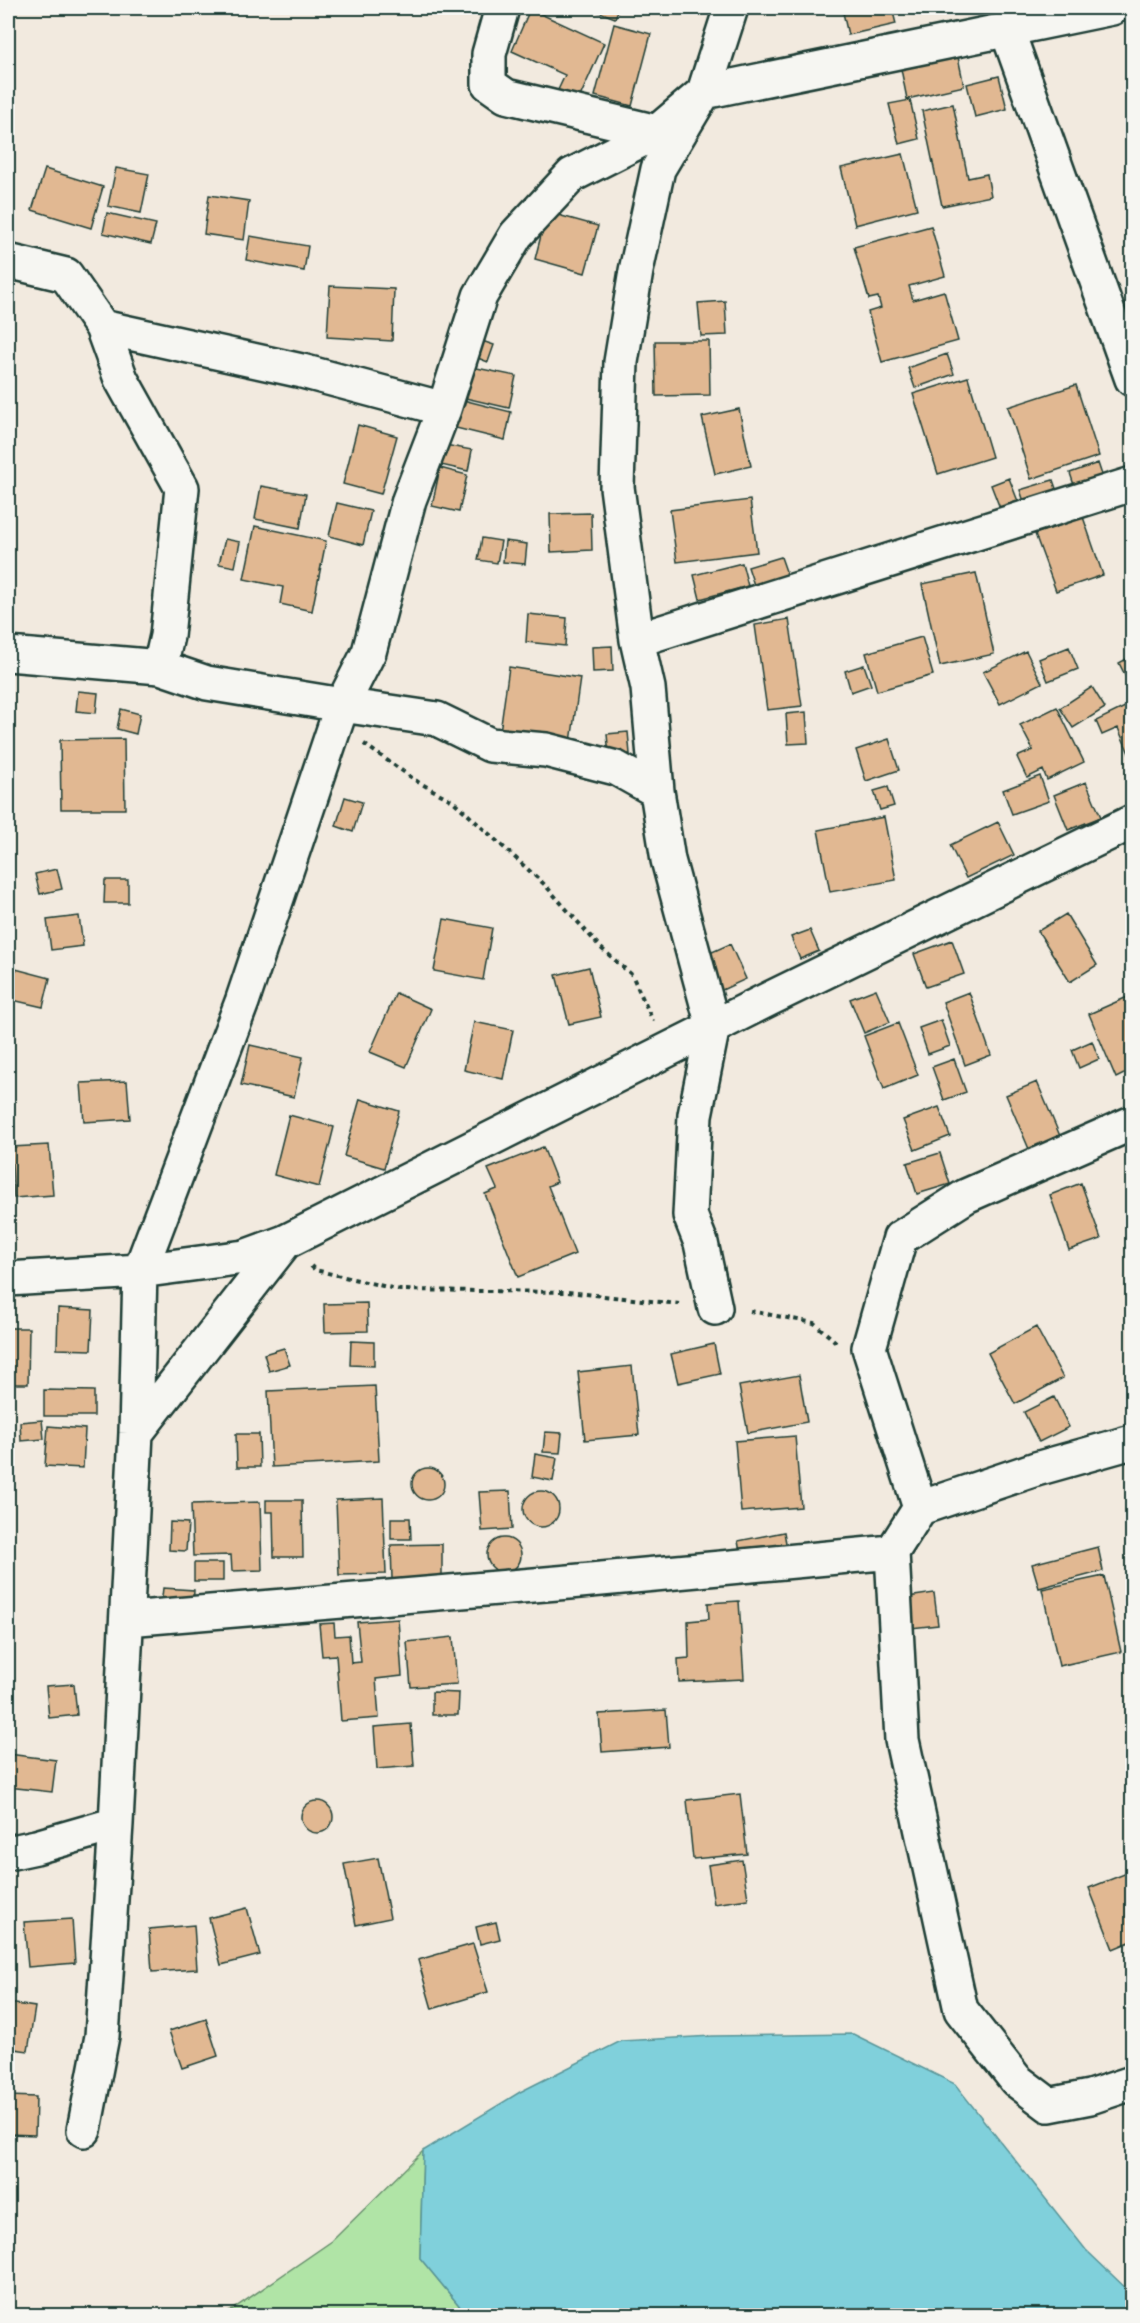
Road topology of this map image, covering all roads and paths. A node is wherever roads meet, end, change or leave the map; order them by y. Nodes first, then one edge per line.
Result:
1 (502, 8) edge
2 (731, 8) edge
3 (1112, 8) edge
4 (1007, 30) junction
5 (704, 92) junction
6 (657, 132) junction
7 (8, 261) edge
8 (102, 327) junction
9 (1132, 379) edge
10 (444, 409) junction
11 (1132, 484) edge
12 (637, 640) junction
13 (8, 654) edge
14 (160, 667) junction
15 (339, 715) junction
16 (657, 791) junction
17 (1132, 822) edge
18 (713, 1026) junction
19 (667, 1050) junction
20 (1132, 1124) edge
21 (285, 1242) junction
22 (140, 1270) junction
23 (8, 1279) edge
24 (715, 1308) junction
25 (878, 1377) junction
26 (136, 1432) junction
27 (1132, 1442) edge
28 (920, 1508) junction
29 (892, 1552) junction
30 (127, 1619) junction
31 (116, 1824) junction
32 (8, 1853) edge
33 (1132, 2083) edge
34 (84, 2130) dead end

1 - 6 street
2 - 5 street
3 - 4 street
4 - 5 street
4 - 9 street
5 - 6 street
5 - 12 street
6 - 10 street
7 - 8 street
8 - 10 street
8 - 14 street
10 - 15 street
11 - 12 street
12 - 16 street
13 - 14 street
14 - 15 street
15 - 16 street
15 - 19 path
15 - 22 street
16 - 18 street
17 - 18 street
18 - 19 street
18 - 24 street
19 - 21 street
20 - 25 street
21 - 22 street
21 - 24 path
21 - 26 street
22 - 23 street
22 - 26 street
24 - 25 path
25 - 28 street
26 - 30 street
27 - 28 street
28 - 29 street
29 - 30 street
29 - 33 street
30 - 31 street
31 - 32 street
31 - 34 street

